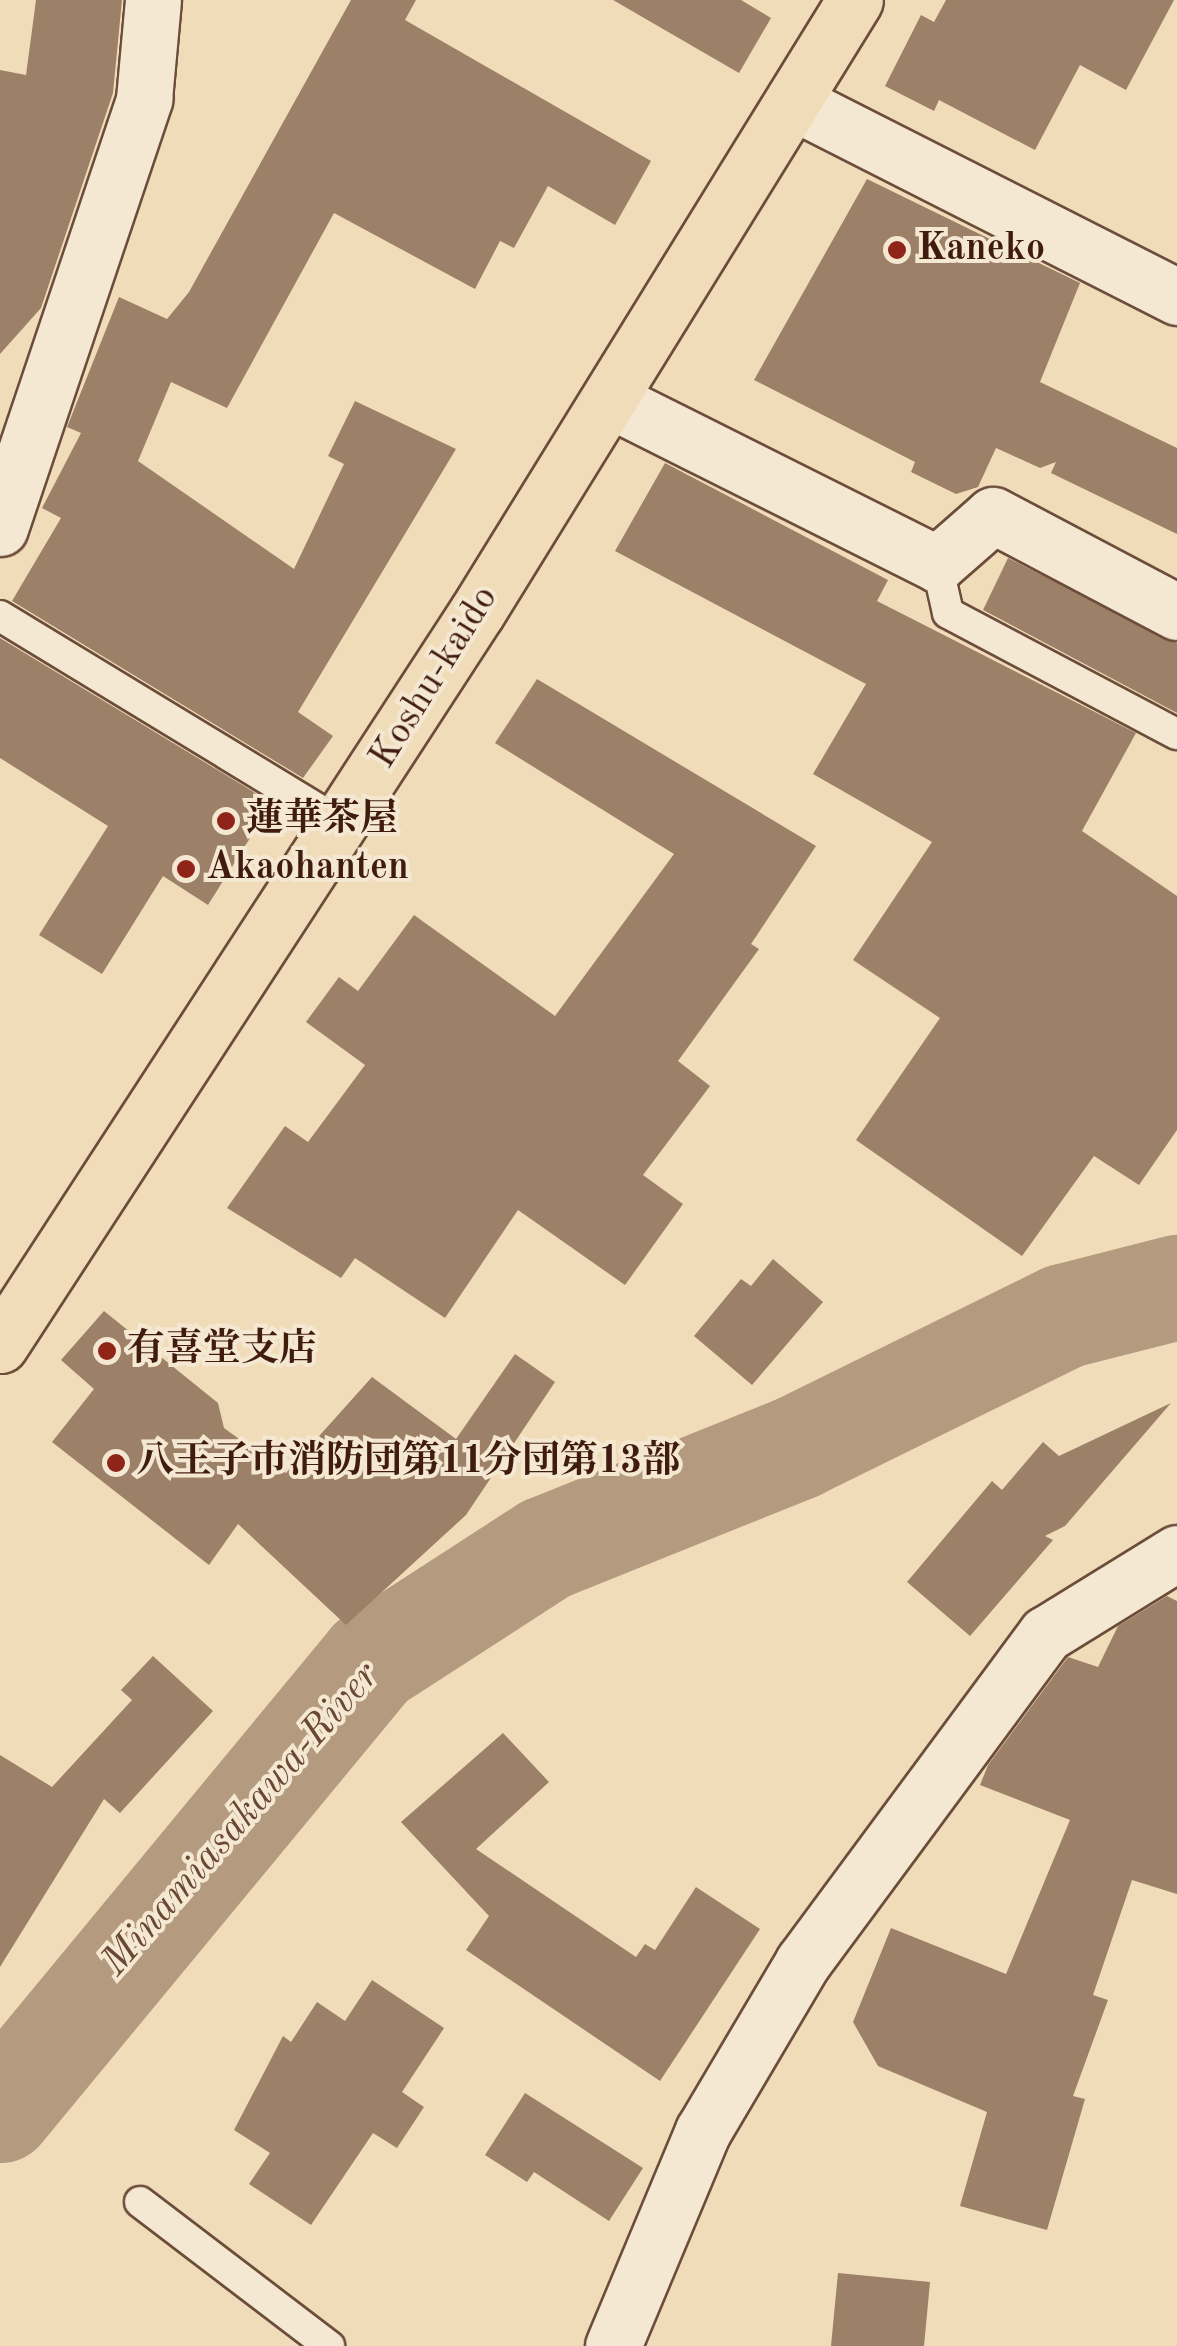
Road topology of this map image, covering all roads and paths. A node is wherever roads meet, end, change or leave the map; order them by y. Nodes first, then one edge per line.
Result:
1 (153, 0) edge
2 (855, 0) edge
3 (793, 102) junction
4 (1177, 296) edge
5 (610, 400) junction
6 (5, 501) edge
7 (938, 564) junction
8 (1177, 612) edge
9 (0, 616) edge
10 (1177, 734) edge
11 (342, 824) junction
12 (0, 1345) edge
13 (1177, 1554) edge
14 (140, 2202) dead end
15 (329, 2346) edge
16 (614, 2346) edge

1 - 6 street
2 - 3 highway, Koshu-kaido
3 - 4 street
3 - 5 highway, Koshu-kaido
5 - 7 street
5 - 11 highway, Koshu-kaido
7 - 8 street
7 - 10 lane
9 - 11 lane
11 - 12 highway, Koshu-kaido
13 - 16 street
14 - 15 lane

